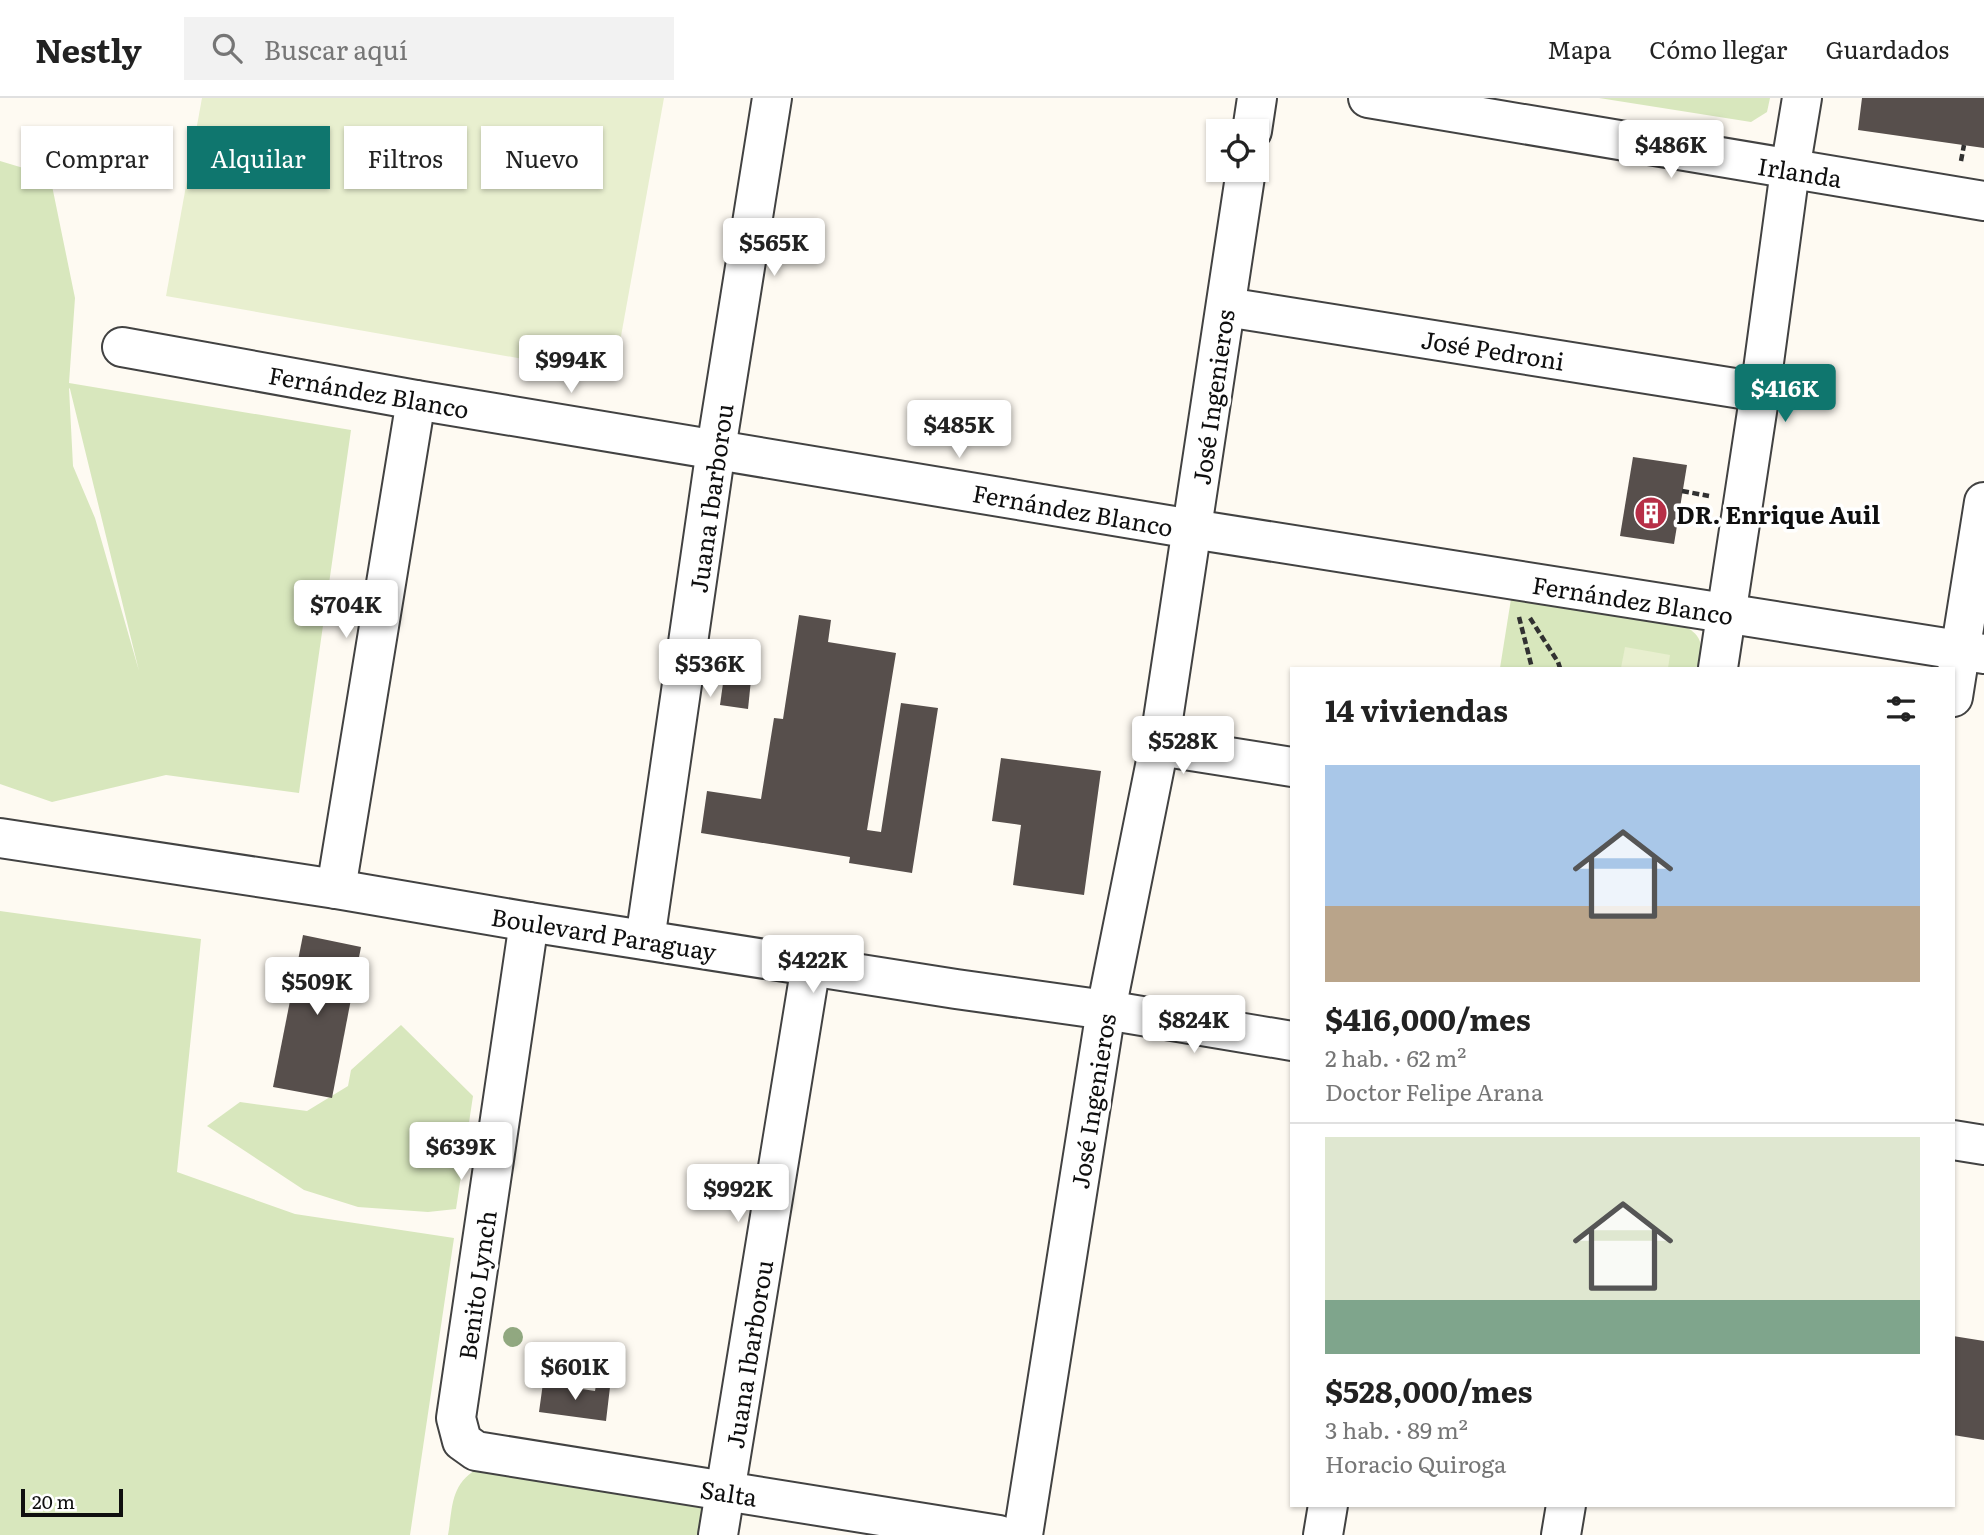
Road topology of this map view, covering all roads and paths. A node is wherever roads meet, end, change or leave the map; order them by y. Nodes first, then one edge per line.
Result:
1 (772, 98) edge
2 (1257, 98) edge
3 (1368, 98) edge
4 (1802, 98) edge
5 (1254, 119) edge
6 (1790, 170) junction
7 (1244, 182) edge
8 (1984, 201) edge
9 (1226, 307) junction
10 (122, 348) dead end
11 (1760, 392) junction
12 (416, 400) junction
13 (716, 449) junction
14 (1984, 502) edge
15 (1192, 529) junction
16 (1522, 610) dead end
17 (1726, 614) junction
18 (1519, 615) dead end
19 (1972, 652) edge
20 (1532, 667) edge
21 (1560, 667) edge
22 (1717, 667) edge
23 (1955, 692) edge
24 (1159, 746) junction
25 (1290, 767) edge
26 (0, 838) edge
27 (336, 889) junction
28 (529, 922) junction
29 (645, 940) junction
30 (811, 965) junction
31 (1106, 1010) junction
32 (1290, 1041) edge
33 (1955, 1140) edge
34 (1984, 1145) edge
35 (461, 1441) joint
36 (725, 1492) junction
37 (1328, 1507) edge
38 (1566, 1507) edge
39 (718, 1535) edge
40 (999, 1535) edge
41 (1023, 1535) edge
42 (1323, 1535) edge
43 (1561, 1535) edge

1 - 13 street, Juana Ibarborou
2 - 5 street
3 - 6 street, Irlanda
4 - 6 street
6 - 8 street, Irlanda
6 - 11 street
7 - 9 street, José Ingenieros
9 - 11 street, José Pedroni
9 - 15 street, José Ingenieros
10 - 12 street, Fernández Blanco
11 - 17 street
12 - 13 street, Fernández Blanco
12 - 27 street
13 - 15 street, Fernández Blanco
13 - 29 street, Juana Ibarborou
14 - 19 street
15 - 17 street, Fernández Blanco
15 - 24 street, José Ingenieros
16 - 21 path
17 - 19 street, Fernández Blanco
17 - 22 street
18 - 20 path
19 - 23 street
24 - 25 street
24 - 31 street, José Ingenieros
26 - 27 street, Boulevard Paraguay
27 - 28 street, Boulevard Paraguay
28 - 29 street, Boulevard Paraguay
28 - 35 street, Benito Lynch
29 - 30 street, Boulevard Paraguay
30 - 31 street, Boulevard Paraguay
30 - 36 street, Juana Ibarborou
31 - 32 street, Boulevard Paraguay
31 - 41 street, José Ingenieros
33 - 34 street
35 - 36 street, Salta
36 - 39 street, Juana Ibarborou
36 - 40 street, Salta
37 - 42 street
38 - 43 street

